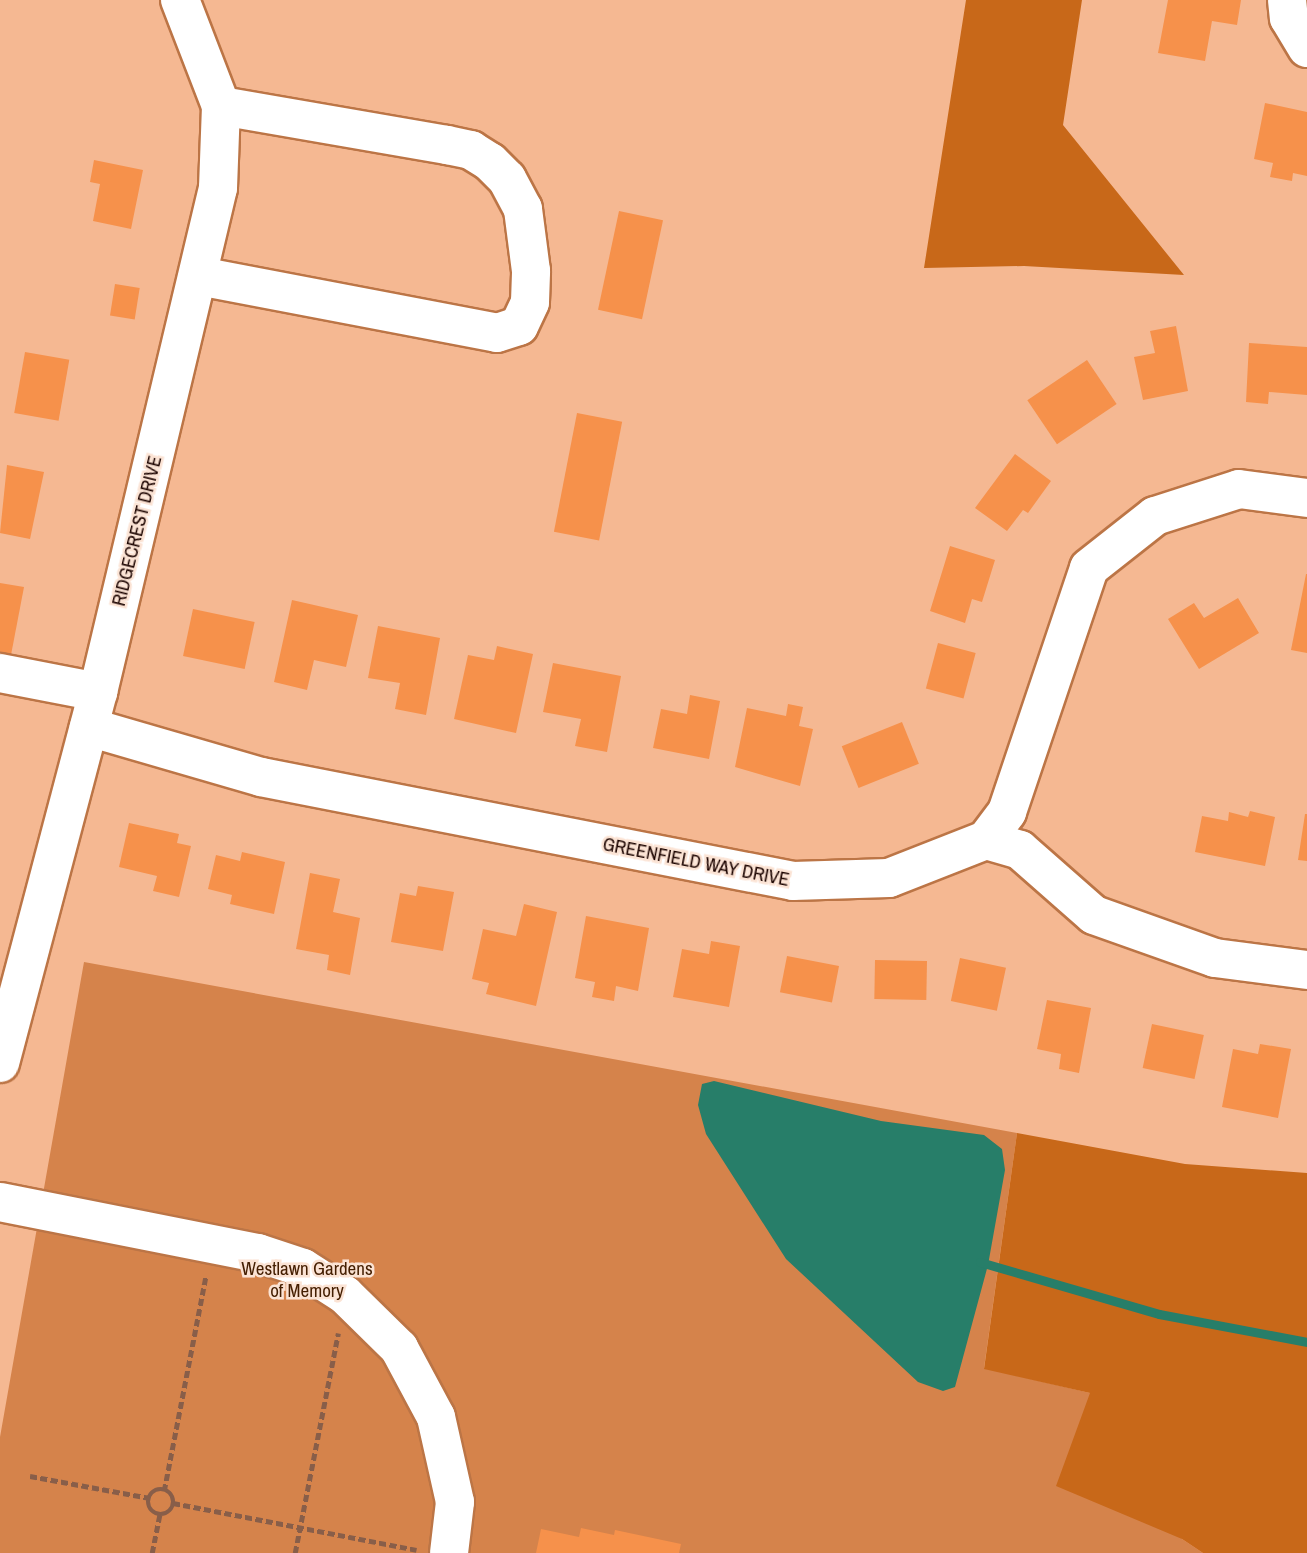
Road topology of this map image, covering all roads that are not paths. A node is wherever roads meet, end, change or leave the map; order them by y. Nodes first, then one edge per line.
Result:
1 (180, 0) edge
2 (1287, 0) edge
3 (1307, 48) edge
4 (221, 106) junction
5 (199, 276) junction
6 (1307, 498) edge
7 (0, 673) edge
8 (93, 709) junction
9 (986, 840) junction
10 (1307, 970) edge
11 (0, 1063) edge
12 (0, 1202) edge
13 (449, 1553) edge

1 - 4 street, RIDGECREST DRIVE
2 - 3 street
4 - 5 street, RIDGECREST DRIVE
4 - 5 street
5 - 8 street, RIDGECREST DRIVE
6 - 9 street
7 - 8 street, GREENFIELD WAY DRIVE
8 - 9 street, GREENFIELD WAY DRIVE
8 - 11 street, RIDGECREST DRIVE
9 - 10 street
12 - 13 street

